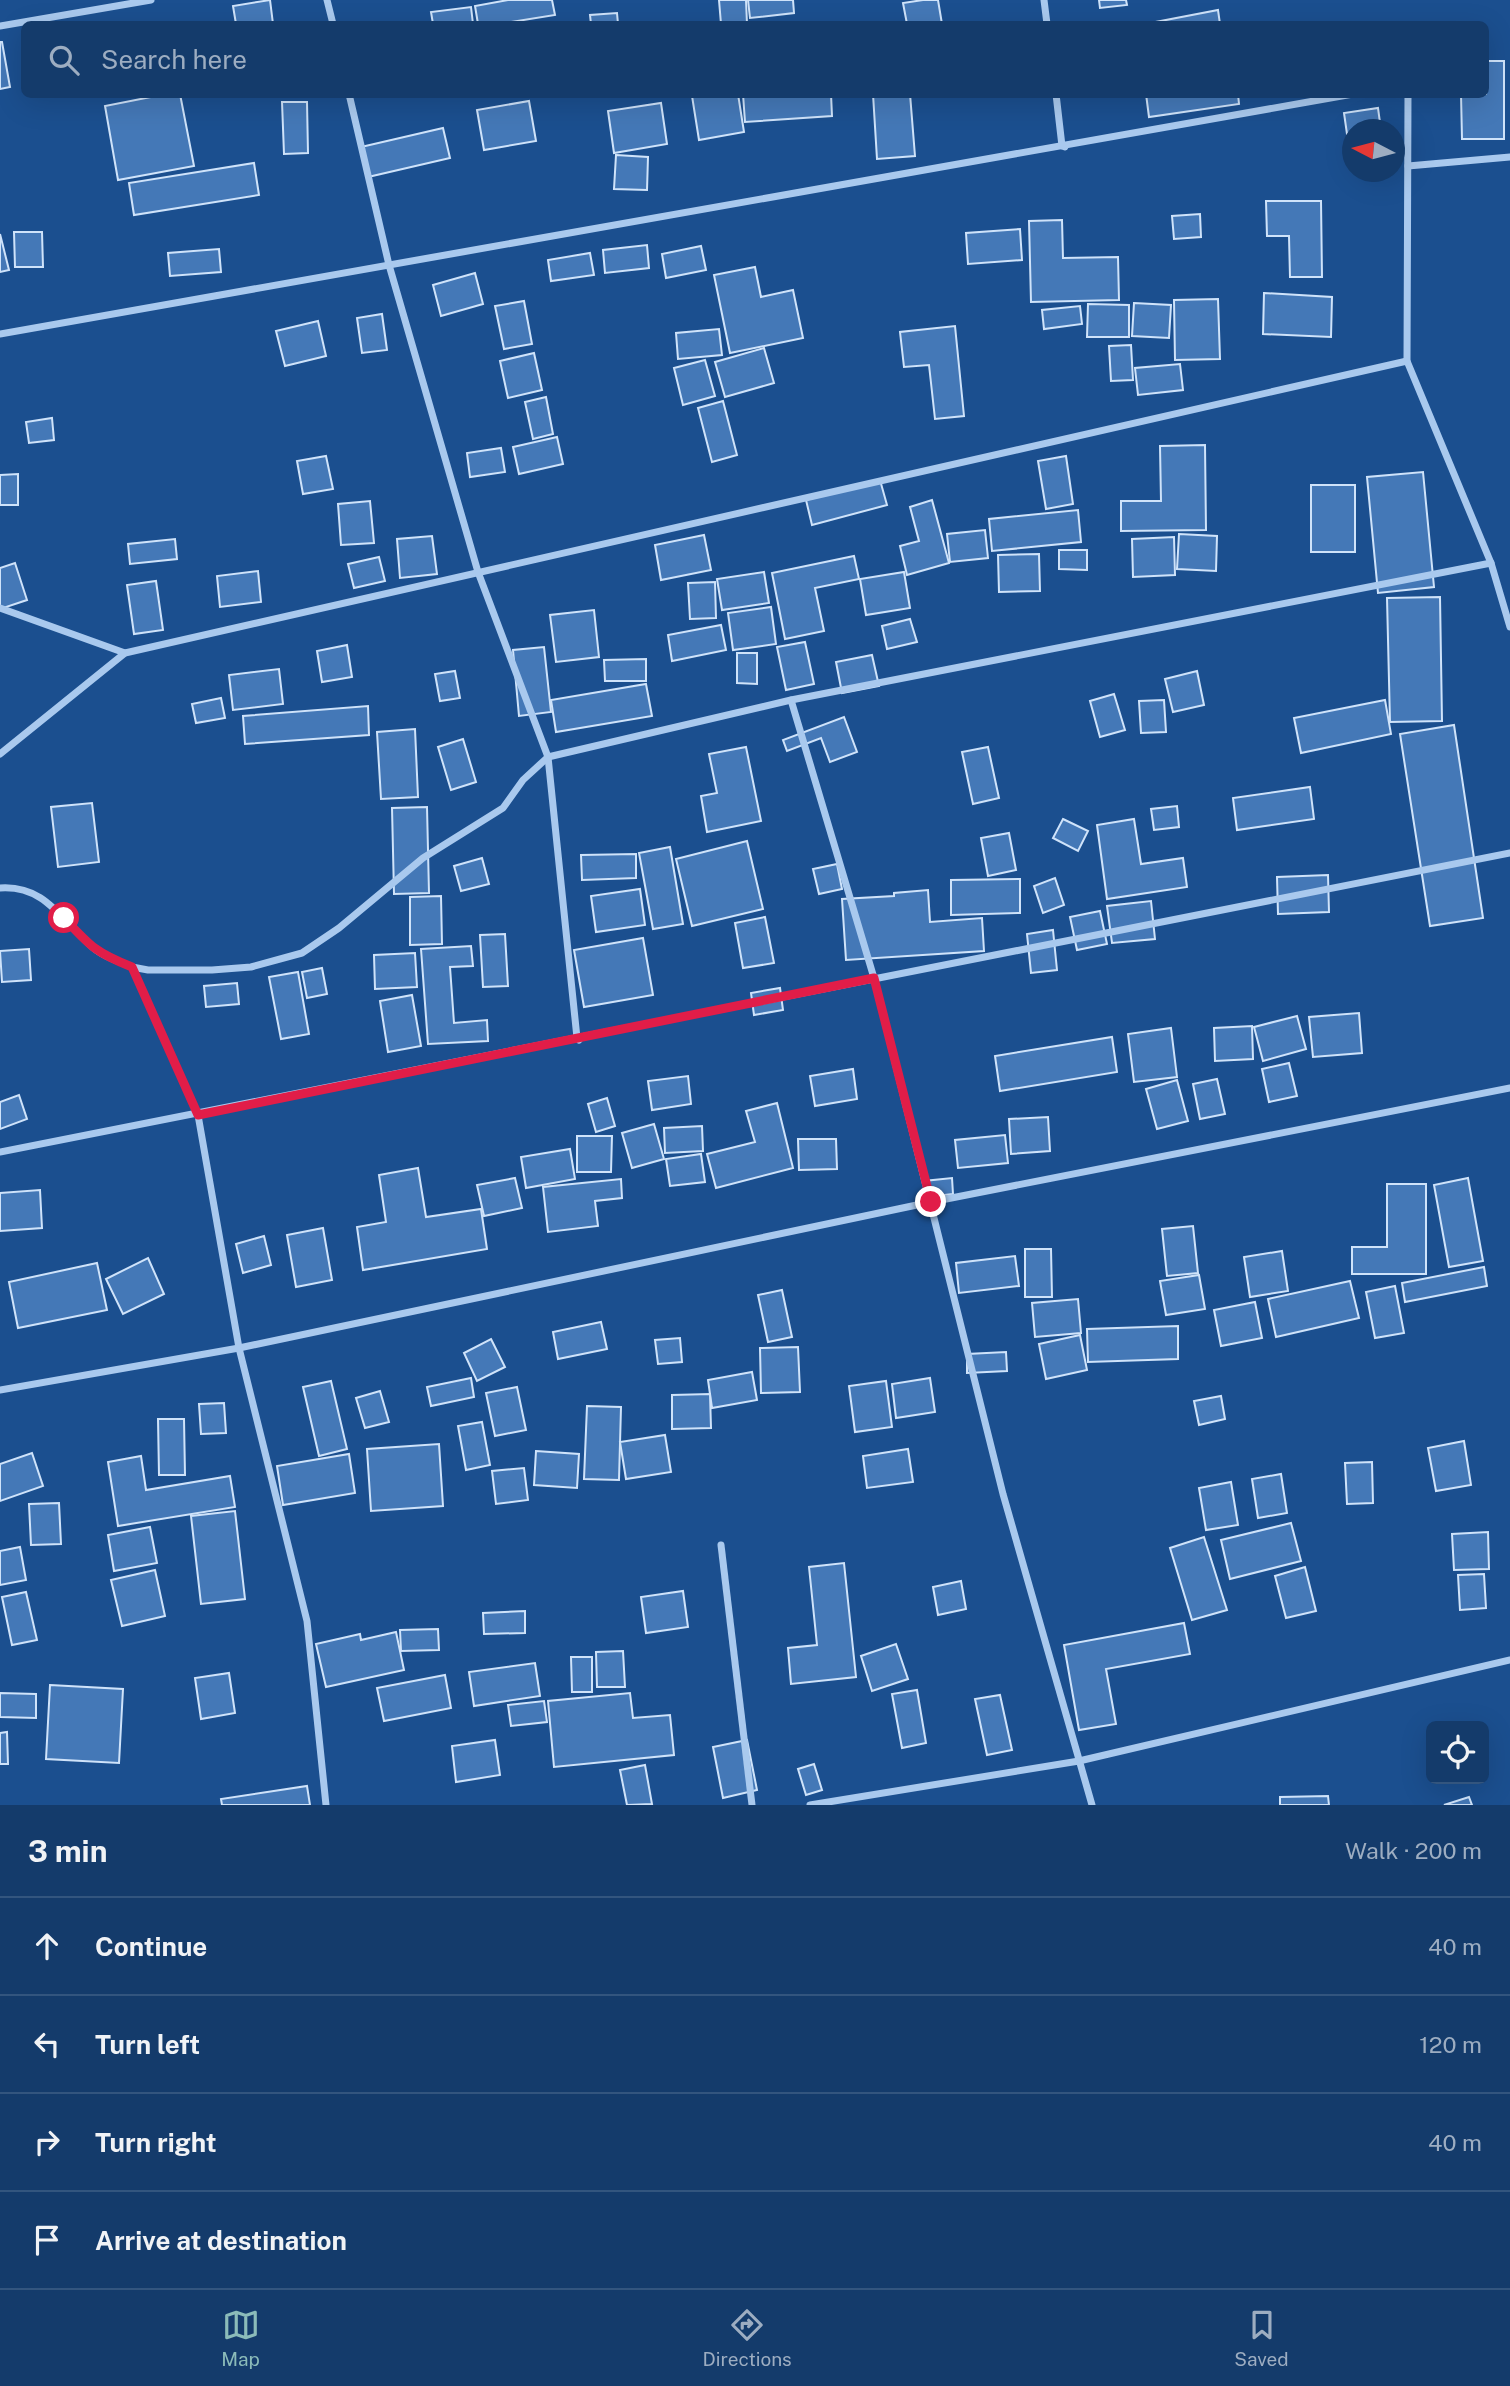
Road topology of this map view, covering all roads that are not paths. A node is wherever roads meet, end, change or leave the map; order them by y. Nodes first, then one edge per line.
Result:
1 (151, 0) edge
2 (327, 0) edge
3 (1044, 0) edge
4 (29, 21) edge
5 (332, 21) edge
6 (1047, 21) edge
7 (21, 22) edge
8 (0, 26) edge
9 (350, 98) edge
10 (1057, 98) edge
11 (1331, 98) edge
12 (1408, 98) edge
13 (1064, 146) junction
14 (1510, 157) edge
15 (1408, 166) junction
16 (389, 265) junction
17 (0, 334) edge
18 (1407, 361) junction
19 (1491, 562) junction
20 (478, 572) junction
21 (0, 608) edge
22 (1510, 627) edge
23 (125, 653) junction
24 (792, 700) junction
25 (0, 754) edge
26 (548, 757) junction
27 (1510, 853) edge
28 (0, 888) edge
29 (132, 967) junction
30 (874, 978) junction
31 (578, 1039) junction
32 (1510, 1088) edge
33 (198, 1115) junction
34 (0, 1152) edge
35 (931, 1202) junction
36 (239, 1348) junction
37 (0, 1390) edge
38 (720, 1545) dead end
39 (1510, 1660) edge
40 (1079, 1761) junction
41 (327, 1805) edge
42 (752, 1805) edge
43 (810, 1805) edge
44 (1092, 1805) edge

1 - 4 street
2 - 5 street
3 - 6 street
7 - 8 street
9 - 16 street
10 - 13 street
11 - 13 street
12 - 15 street
13 - 16 street
14 - 15 street
15 - 18 street
16 - 17 street
16 - 20 street
18 - 19 street
18 - 20 street
19 - 22 street
19 - 24 street
20 - 23 street
20 - 26 street
21 - 23 street
23 - 25 street
24 - 26 street
24 - 30 street
26 - 29 street
26 - 31 street
27 - 30 street
28 - 29 street
29 - 33 street
30 - 31 street
30 - 35 street
31 - 33 street
32 - 35 street
33 - 34 street
33 - 36 street
35 - 36 street
35 - 40 street
36 - 37 street
36 - 41 street
38 - 42 street
39 - 40 street
40 - 43 street
40 - 44 street

